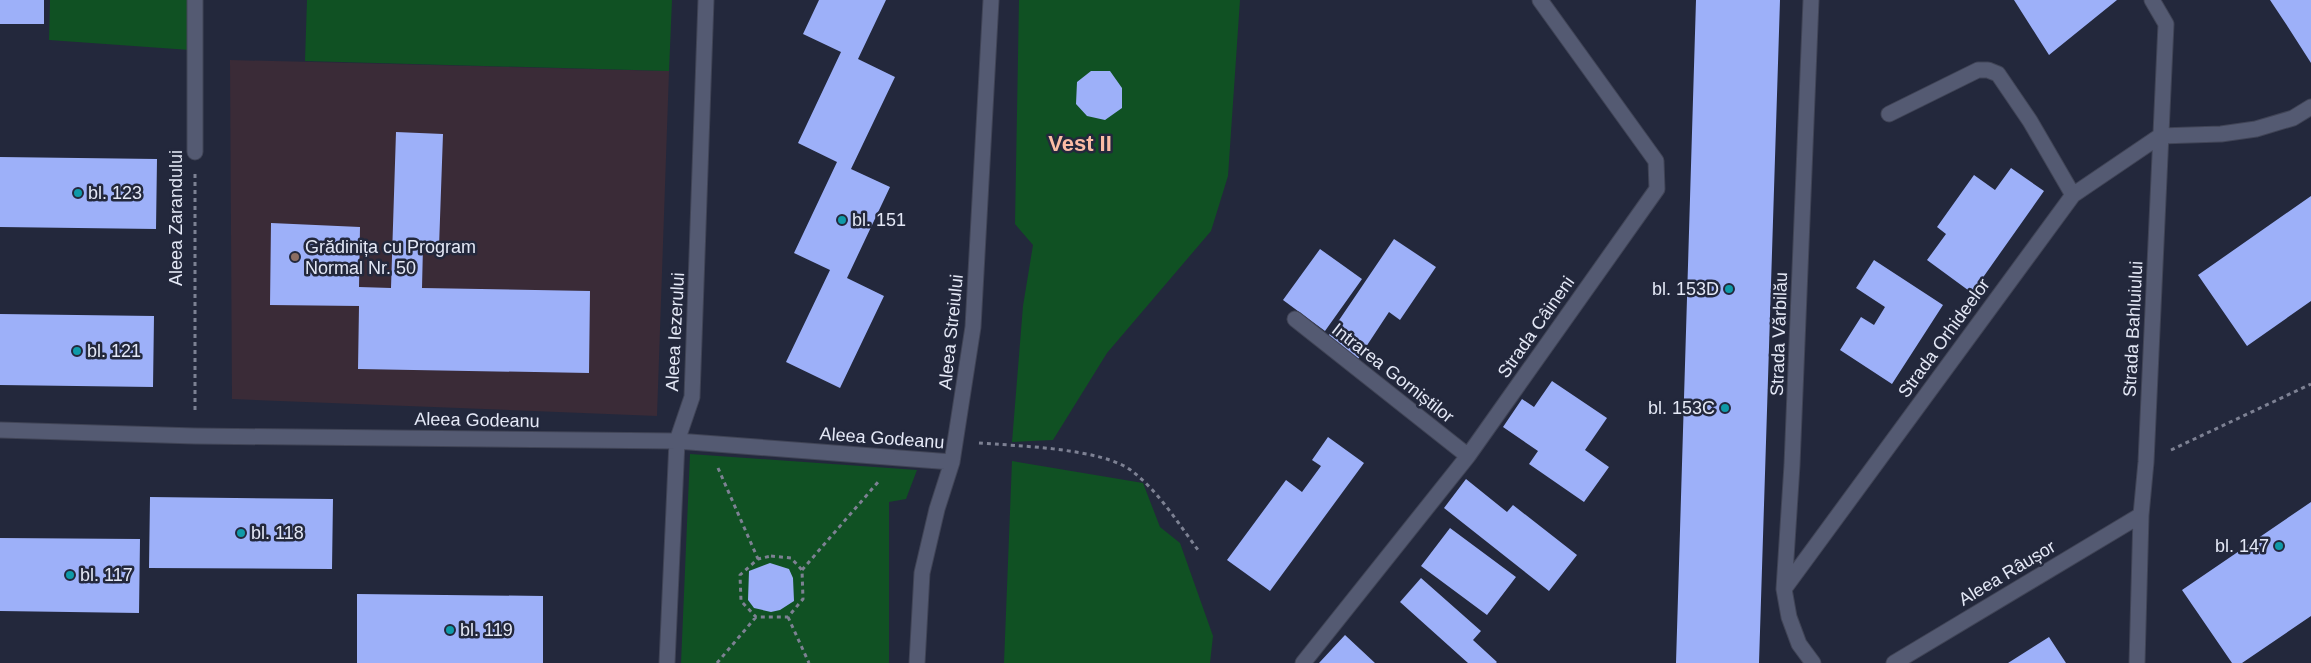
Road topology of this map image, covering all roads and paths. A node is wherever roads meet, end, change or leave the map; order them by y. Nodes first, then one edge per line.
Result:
1 (195, 0) edge
2 (706, 0) edge
3 (991, 0) edge
4 (1540, 0) edge
5 (1811, 0) edge
6 (2152, 0) edge
7 (2311, 106) edge
8 (1889, 114) dead end
9 (2160, 136) junction
10 (195, 152) joint
11 (2073, 196) junction
12 (1295, 319) dead end
13 (2311, 384) edge
14 (0, 430) edge
15 (195, 436) junction
16 (678, 441) junction
17 (707, 442) junction
18 (956, 442) junction
19 (1468, 456) junction
20 (900, 458) junction
21 (952, 462) junction
22 (2146, 462) junction
23 (2140, 515) junction
24 (1198, 550) dead end
25 (758, 559) junction
26 (802, 570) junction
27 (1784, 589) junction
28 (756, 617) junction
29 (788, 617) junction
30 (667, 663) edge
31 (718, 663) edge
32 (808, 663) edge
33 (917, 663) edge
34 (1303, 663) edge
35 (1813, 663) edge
36 (1894, 663) edge
37 (2137, 663) edge

1 - 10 street, Aleea Zarandului
2 - 16 street, Aleea Iezerului
3 - 18 street, Aleea Streiului
4 - 19 street, Strada Câineni
5 - 27 street, Strada Vărbilău
6 - 9 street, Strada Bahluiului
7 - 9 street
8 - 11 street
9 - 11 street, Strada Orhideelor
9 - 22 street, Strada Bahluiului
10 - 15 path, Aleea Zarandului
11 - 27 street, Strada Orhideelor
12 - 19 street, Intrarea Gorniștilor
13 - 22 path
14 - 15 street, Aleea Godeanu
15 - 16 street, Aleea Godeanu
16 - 17 street, Aleea Godeanu
16 - 30 street, Aleea Iezerului
17 - 20 street, Aleea Godeanu
17 - 25 path
18 - 21 street, Aleea Streiului
18 - 24 path
19 - 34 street, Strada Câineni
20 - 21 street, Aleea Godeanu
20 - 26 path
21 - 33 street, Aleea Streiului
22 - 23 street, Strada Bahluiului
23 - 36 street, Aleea Râușor
23 - 37 street, Strada Bahluiului
25 - 26 path
25 - 28 path
26 - 29 path
27 - 35 street, Strada Vărbilău
28 - 29 path
28 - 31 path
29 - 32 path

